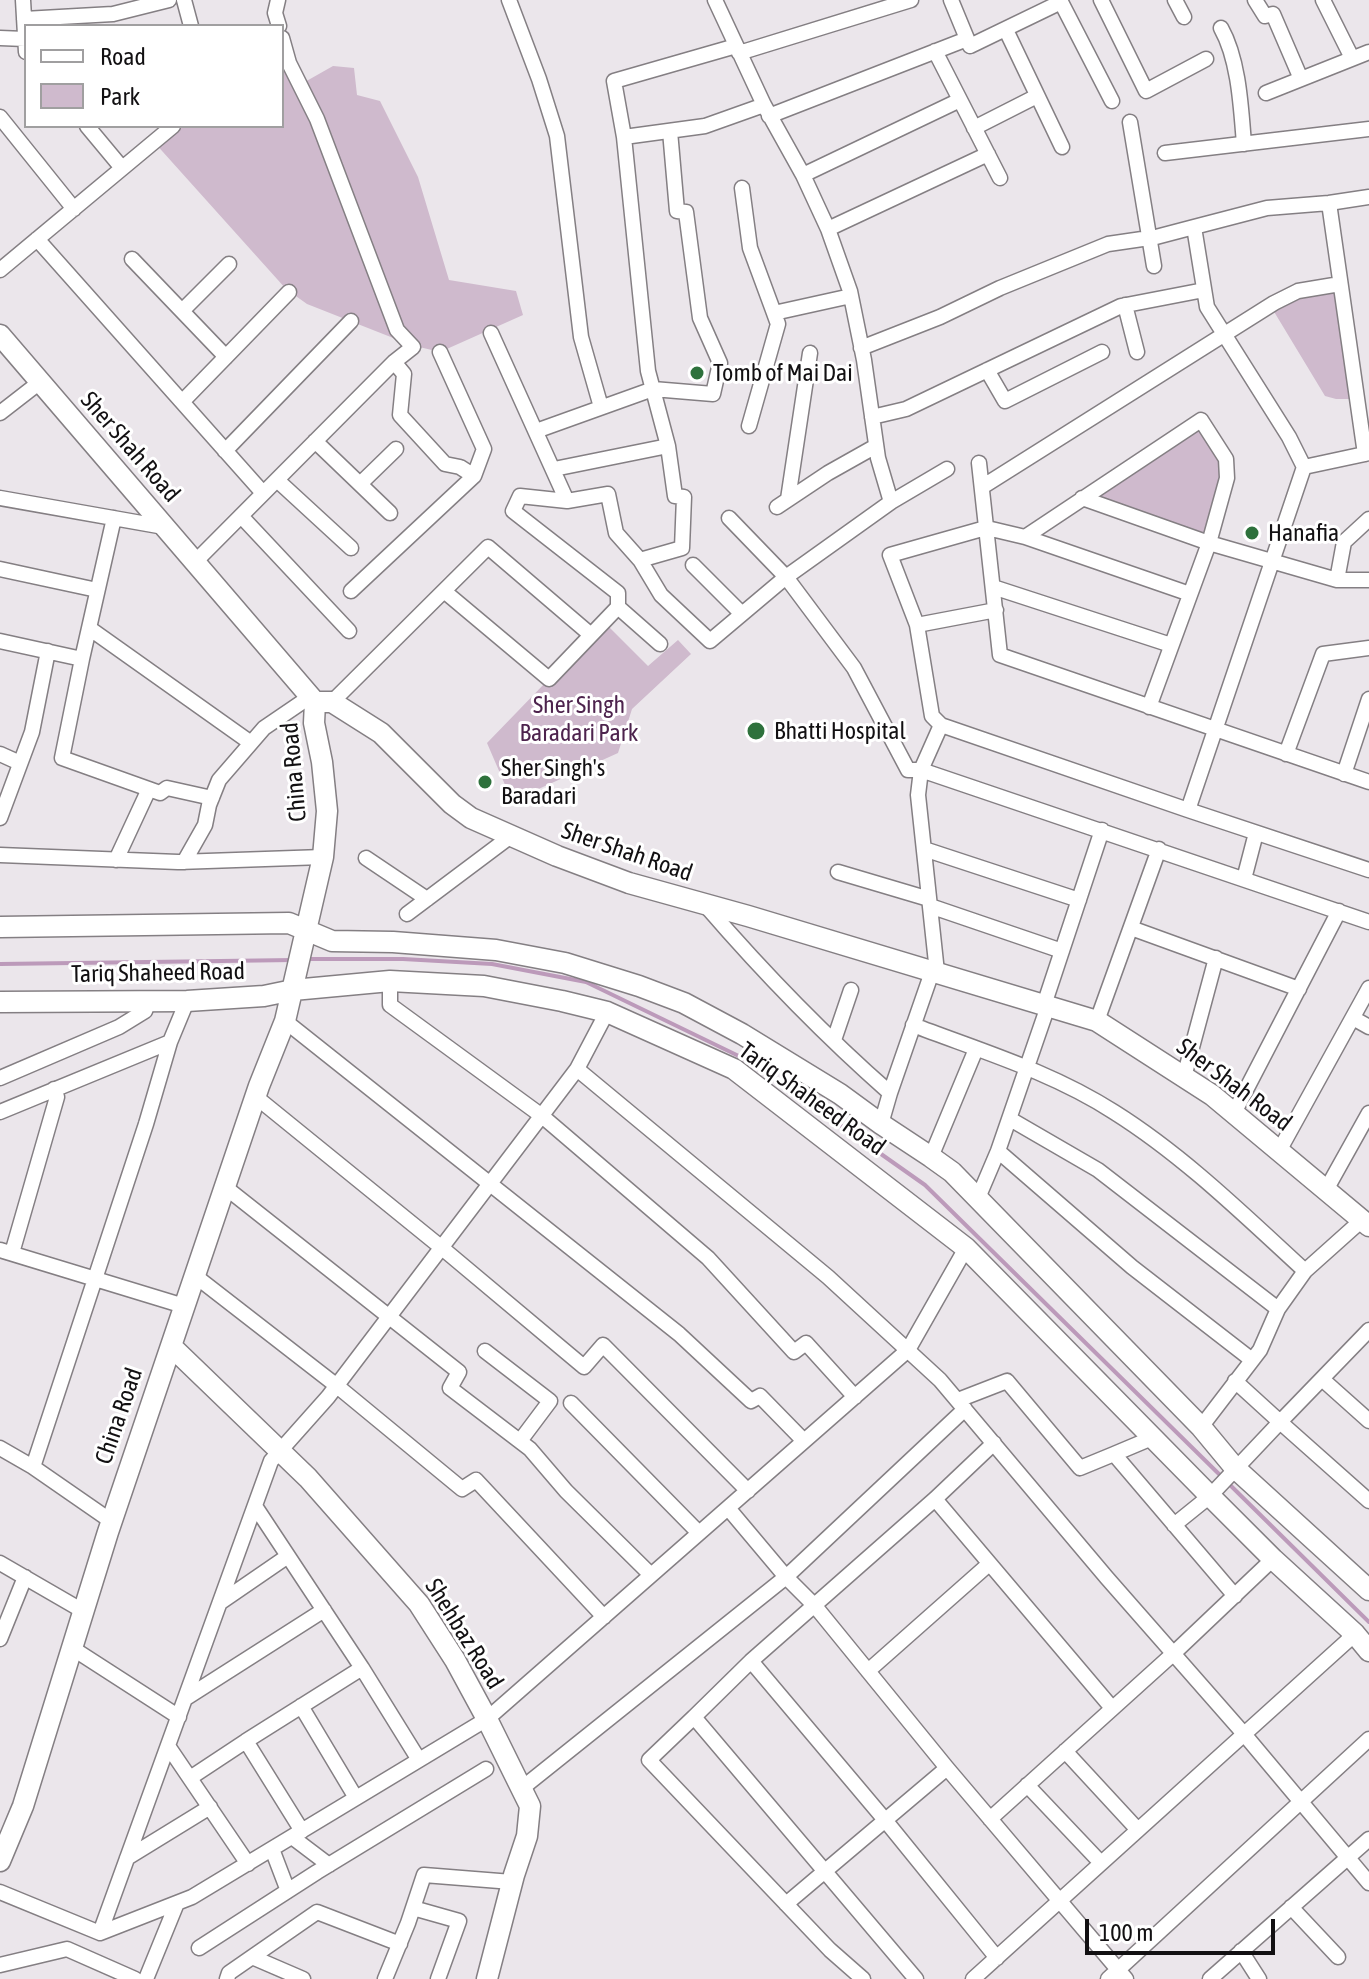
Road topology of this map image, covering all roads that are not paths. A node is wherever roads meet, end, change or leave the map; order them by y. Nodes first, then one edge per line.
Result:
1 (23, 0) edge
2 (169, 0) edge
3 (184, 0) edge
4 (278, 0) edge
5 (509, 0) edge
6 (715, 0) edge
7 (911, 0) edge
8 (951, 0) edge
9 (1030, 0) edge
10 (1101, 0) edge
11 (1175, 0) edge
12 (1255, 0) edge
13 (1323, 0) edge
14 (1038, 15) junction
15 (1184, 17) dead end
16 (24, 19) junction
17 (24, 24) edge
18 (190, 24) edge
19 (278, 24) edge
20 (1221, 28) dead end
21 (1006, 30) junction
22 (0, 38) edge
23 (967, 39) junction
24 (24, 45) edge
25 (284, 45) edge
26 (737, 49) junction
27 (935, 51) junction
28 (1369, 52) edge
29 (1352, 58) junction
30 (1206, 59) dead end
31 (1301, 79) junction
32 (1266, 93) dead end
33 (1037, 96) junction
34 (960, 100) junction
35 (1112, 101) dead end
36 (767, 111) junction
37 (0, 117) edge
38 (1130, 122) dead end
39 (89, 128) edge
40 (171, 128) edge
41 (974, 128) junction
42 (1369, 129) edge
43 (670, 131) junction
44 (624, 137) junction
45 (1244, 144) junction
46 (1062, 147) dead end
47 (1165, 153) dead end
48 (988, 154) junction
49 (122, 168) junction
50 (803, 175) junction
51 (1000, 178) dead end
52 (742, 188) dead end
53 (1369, 197) edge
54 (1329, 203) junction
55 (74, 209) junction
56 (1194, 227) junction
57 (828, 229) junction
58 (1150, 238) junction
59 (37, 239) junction
60 (132, 259) dead end
61 (229, 264) dead end
62 (1154, 266) dead end
63 (0, 270) edge
64 (1340, 284) junction
65 (1204, 290) junction
66 (289, 292) dead end
67 (851, 296) junction
68 (1125, 305) junction
69 (182, 311) junction
70 (774, 313) junction
71 (351, 321) dead end
72 (491, 333) dead end
73 (1223, 334) junction
74 (0, 335) edge
75 (861, 348) junction
76 (440, 352) dead end
77 (1102, 352) dead end
78 (1137, 352) dead end
79 (810, 353) dead end
80 (226, 357) junction
81 (394, 362) junction
82 (987, 370) junction
83 (40, 382) junction
84 (653, 389) junction
85 (182, 402) junction
86 (601, 407) junction
87 (0, 413) edge
88 (872, 417) junction
89 (749, 426) dead end
90 (536, 431) junction
91 (315, 441) junction
92 (668, 446) junction
93 (876, 446) junction
94 (396, 449) dead end
95 (225, 451) junction
96 (1367, 454) edge
97 (979, 463) dead end
98 (1304, 467) junction
99 (559, 468) dead end
100 (947, 469) dead end
101 (474, 476) junction
102 (277, 480) junction
103 (360, 484) junction
104 (982, 487) junction
105 (263, 493) junction
106 (0, 498) edge
107 (1082, 498) junction
108 (567, 501) junction
109 (891, 502) junction
110 (390, 513) dead end
111 (241, 516) junction
112 (114, 518) junction
113 (729, 518) dead end
114 (1369, 519) edge
115 (164, 527) junction
116 (984, 528) junction
117 (1025, 537) junction
118 (1209, 543) junction
119 (351, 548) dead end
120 (640, 560) junction
121 (1272, 561) junction
122 (195, 562) junction
123 (693, 565) dead end
124 (0, 569) edge
125 (786, 577) junction
126 (1337, 580) junction
127 (1369, 580) edge
128 (993, 587) junction
129 (97, 590) junction
130 (351, 591) dead end
131 (444, 591) junction
132 (1190, 594) junction
133 (618, 607) junction
134 (996, 610) junction
135 (742, 614) junction
136 (917, 625) junction
137 (89, 628) junction
138 (349, 631) dead end
139 (591, 635) junction
140 (0, 641) edge
141 (660, 644) dead end
142 (1171, 645) junction
143 (1369, 648) edge
144 (48, 651) junction
145 (82, 659) junction
146 (1369, 699) edge
147 (319, 700) junction
148 (1149, 707) junction
149 (941, 725) junction
150 (1216, 729) junction
151 (251, 743) junction
152 (0, 754) edge
153 (1286, 754) junction
154 (20, 763) junction
155 (921, 770) junction
156 (1344, 774) junction
157 (1369, 782) edge
158 (149, 789) junction
159 (212, 798) junction
160 (1188, 810) junction
161 (0, 818) edge
162 (1102, 830) junction
163 (1256, 833) junction
164 (511, 836) junction
165 (924, 849) junction
166 (1159, 849) junction
167 (0, 855) edge
168 (323, 857) junction
169 (366, 858) dead end
170 (116, 860) junction
171 (184, 862) junction
172 (1369, 870) edge
173 (838, 872) dead end
174 (1244, 879) junction
175 (427, 899) junction
176 (1079, 900) junction
177 (929, 902) junction
178 (706, 906) junction
179 (1339, 911) junction
180 (407, 914) dead end
181 (1369, 922) edge
182 (0, 927) edge
183 (1131, 928) junction
184 (304, 940) junction
185 (1062, 951) junction
186 (1216, 958) junction
187 (934, 972) junction
188 (390, 981) junction
189 (294, 983) junction
190 (1369, 988) edge
191 (1299, 989) junction
192 (851, 990) dead end
193 (149, 1000) junction
194 (187, 1001) junction
195 (0, 1002) edge
196 (1046, 1005) junction
197 (607, 1012) junction
198 (1353, 1018) junction
199 (285, 1021) junction
200 (1097, 1021) junction
201 (913, 1025) junction
202 (1369, 1027) edge
203 (834, 1040) junction
204 (170, 1042) junction
205 (976, 1049) junction
206 (1028, 1067) junction
207 (577, 1069) junction
208 (1184, 1077) junction
209 (0, 1078) edge
210 (54, 1089) junction
211 (890, 1093) junction
212 (256, 1097) junction
213 (0, 1112) edge
214 (1234, 1113) junction
215 (1369, 1113) edge
216 (542, 1116) junction
217 (1010, 1119) junction
218 (881, 1124) junction
219 (998, 1151) junction
220 (1279, 1151) junction
221 (931, 1157) junction
222 (491, 1183) junction
223 (225, 1187) junction
224 (1326, 1190) junction
225 (978, 1198) junction
226 (1365, 1223) edge
227 (442, 1248) junction
228 (966, 1248) junction
229 (6, 1252) edge
230 (1305, 1271) junction
231 (194, 1275) junction
232 (96, 1278) junction
233 (184, 1306) junction
234 (1278, 1309) junction
235 (390, 1316) junction
236 (1369, 1330) edge
237 (171, 1346) junction
238 (908, 1350) junction
239 (485, 1351) dead end
240 (1252, 1360) junction
241 (1322, 1379) junction
242 (1235, 1381) junction
243 (337, 1386) junction
244 (855, 1397) junction
245 (571, 1403) dead end
246 (961, 1404) junction
247 (1369, 1421) edge
248 (1280, 1422) junction
249 (1201, 1427) junction
250 (1152, 1438) junction
251 (520, 1441) junction
252 (804, 1441) junction
253 (994, 1443) junction
254 (0, 1448) edge
255 (279, 1452) junction
256 (1114, 1454) junction
257 (33, 1467) junction
258 (1233, 1470) junction
259 (748, 1491) junction
260 (1212, 1494) junction
261 (935, 1499) junction
262 (1369, 1501) edge
263 (255, 1506) junction
264 (728, 1508) junction
265 (111, 1521) junction
266 (1174, 1525) junction
267 (699, 1533) junction
268 (288, 1556) junction
269 (1273, 1559) junction
270 (0, 1563) edge
271 (989, 1564) junction
272 (651, 1575) junction
273 (25, 1577) junction
274 (786, 1577) junction
275 (1369, 1590) edge
276 (1235, 1596) junction
277 (220, 1602) junction
278 (815, 1606) junction
279 (324, 1610) junction
280 (83, 1611) junction
281 (604, 1617) junction
282 (1355, 1634) junction
283 (0, 1639) edge
284 (72, 1648) junction
285 (1369, 1651) edge
286 (1174, 1653) junction
287 (751, 1661) junction
288 (362, 1668) junction
289 (868, 1671) junction
290 (186, 1698) junction
291 (301, 1706) junction
292 (1112, 1708) junction
293 (179, 1717) junction
294 (694, 1717) junction
295 (487, 1719) junction
296 (1244, 1734) junction
297 (1369, 1739) edge
298 (246, 1741) junction
299 (168, 1746) junction
300 (1065, 1751) junction
301 (419, 1760) junction
302 (947, 1768) junction
303 (486, 1769) dead end
304 (190, 1778) junction
305 (1027, 1785) junction
306 (521, 1789) junction
307 (356, 1798) junction
308 (1301, 1802) junction
309 (210, 1807) junction
310 (990, 1819) junction
311 (885, 1820) junction
312 (1138, 1830) junction
313 (297, 1834) junction
314 (1369, 1839) edge
315 (272, 1849) junction
316 (127, 1858) junction
317 (1347, 1858) junction
318 (0, 1861) edge
319 (1101, 1863) junction
320 (248, 1864) junction
321 (329, 1865) junction
322 (825, 1871) junction
323 (512, 1882) junction
324 (1369, 1883) edge
325 (288, 1891) junction
326 (0, 1892) edge
327 (1059, 1901) junction
328 (177, 1903) junction
329 (786, 1904) junction
330 (1291, 1907) junction
331 (413, 1908) junction
332 (100, 1933) junction
333 (400, 1944) junction
334 (199, 1948) dead end
335 (1241, 1951) junction
336 (252, 1957) junction
337 (1338, 1957) dead end
338 (997, 1958) junction
339 (0, 1965) edge
340 (1117, 1976) edge
341 (135, 1979) edge
342 (146, 1979) edge
343 (227, 1979) edge
344 (303, 1979) edge
345 (385, 1979) edge
346 (438, 1979) edge
347 (487, 1979) edge
348 (863, 1979) edge
349 (916, 1979) edge
350 (973, 1979) edge
351 (1210, 1979) edge
352 (1259, 1979) edge

1 - 16 street
2 - 16 street
3 - 18 street
4 - 19 street
5 - 86 street
6 - 26 street
7 - 26 street
8 - 23 street
9 - 14 street
10 - 30 street
11 - 15 street
12 - 31 street
13 - 29 street
14 - 21 street
14 - 35 street
16 - 17 street
20 - 45 street
21 - 23 street
21 - 33 street
22 - 24 street
23 - 27 street
25 - 81 street
26 - 36 street
26 - 44 street
27 - 34 street
27 - 36 street
28 - 29 street
29 - 31 street
31 - 32 street
33 - 41 street
33 - 46 street
34 - 41 street
34 - 50 street
36 - 43 street
36 - 50 street
37 - 55 street
38 - 58 street
39 - 49 street
40 - 49 street
41 - 48 street
42 - 45 street
43 - 44 street
43 - 84 street
44 - 84 street
45 - 47 street
48 - 51 street
48 - 57 street
49 - 55 street
50 - 57 street
52 - 70 street
53 - 54 street
54 - 56 street
54 - 64 street
55 - 59 street
56 - 58 street
56 - 65 street
57 - 67 street
58 - 62 street
58 - 75 street
59 - 63 street
59 - 85 street
60 - 69 street
61 - 69 street
64 - 73 street
64 - 96 street
65 - 68 street
65 - 73 street
66 - 80 street
67 - 70 street
67 - 75 street
68 - 78 street
68 - 82 street
69 - 80 street
70 - 89 street
71 - 95 street
72 - 90 street
73 - 98 street
73 - 104 street
74 - 83 main road, Sher Shah Road
75 - 88 street
76 - 101 street
77 - 82 street
79 - 93 street
80 - 85 street
81 - 91 street
81 - 101 street
82 - 88 street
83 - 87 street
83 - 115 main road, Sher Shah Road
84 - 86 street
84 - 92 street
85 - 95 street
86 - 90 street
88 - 93 street
90 - 108 street
91 - 102 street
91 - 103 street
92 - 99 street
92 - 120 street
93 - 109 street
94 - 103 street
95 - 105 street
96 - 98 street
97 - 104 street
98 - 121 street
100 - 109 street
101 - 130 street
102 - 105 street
102 - 119 street
103 - 110 street
104 - 116 street
105 - 111 street
106 - 112 street
107 - 117 street
107 - 118 street
107 - 118 street
108 - 120 street
108 - 133 street
109 - 125 street
111 - 122 street
111 - 138 street
112 - 115 street
112 - 129 street
113 - 125 street
114 - 126 street
115 - 122 main road, Sher Shah Road
116 - 117 street
116 - 128 street
116 - 136 street
117 - 132 street
118 - 121 street
118 - 132 street
120 - 135 street
121 - 126 street
121 - 150 street
122 - 147 main road, Sher Shah Road
123 - 135 street
124 - 129 street
125 - 135 street
125 - 155 street
126 - 127 street
128 - 134 street
128 - 142 street
129 - 137 street
131 - 139 street
131 - 139 street
131 - 147 street
132 - 142 street
133 - 139 street
133 - 141 street
134 - 136 street
134 - 148 street
136 - 149 street
137 - 145 street
137 - 151 street
140 - 144 street
142 - 148 street
143 - 153 street
144 - 145 street
144 - 154 street
145 - 158 street
146 - 156 street
147 - 151 street
147 - 164 main road, Sher Shah Road
147 - 168 main road, China Road
148 - 150 street
149 - 155 street
149 - 160 street
150 - 153 street
150 - 160 street
151 - 159 street
152 - 154 street
153 - 156 street
154 - 161 street
155 - 162 street
155 - 165 street
156 - 157 street
158 - 159 street
158 - 170 street
159 - 171 street
160 - 163 street
162 - 166 street
162 - 176 street
163 - 172 street
163 - 174 street
164 - 175 street
164 - 178 main road, Sher Shah Road
165 - 176 street
165 - 177 street
166 - 174 street
166 - 183 street
167 - 170 street
168 - 171 street
168 - 184 main road, China Road
169 - 175 street
170 - 171 street
173 - 177 street
174 - 179 street
175 - 180 street
176 - 185 street
177 - 185 street
177 - 187 street
178 - 187 main road, Sher Shah Road
178 - 203 street
179 - 181 street
179 - 191 street
182 - 184 main road, Tariq Shaheed Road
183 - 186 street
183 - 200 street
184 - 189 main road, China Road
184 - 218 main road, Tariq Shaheed Road
185 - 196 street
186 - 191 street
186 - 208 street
187 - 196 main road, Sher Shah Road
187 - 201 street
188 - 189 main road, Tariq Shaheed Road
188 - 197 main road, Tariq Shaheed Road
188 - 216 street
189 - 194 main road, Tariq Shaheed Road
189 - 199 main road, China Road
190 - 198 street
191 - 214 street
192 - 203 street
193 - 194 main road, Tariq Shaheed Road
193 - 195 main road, Tariq Shaheed Road
193 - 209 street
194 - 204 street
196 - 200 main road, Sher Shah Road
196 - 206 street
197 - 207 street
197 - 228 main road, Tariq Shaheed Road
198 - 202 street
198 - 220 street
199 - 212 main road, China Road
199 - 222 street
200 - 208 main road, Sher Shah Road
201 - 205 street
201 - 211 street
203 - 211 street
204 - 210 street
204 - 232 street
205 - 206 street
205 - 221 street
206 - 217 street
206 - 230 street
207 - 216 street
207 - 238 street
208 - 214 main road, Sher Shah Road
210 - 213 street
210 - 229 street
211 - 218 street
212 - 223 main road, China Road
212 - 227 street
214 - 220 main road, Sher Shah Road
215 - 224 street
216 - 222 street
216 - 244 street
217 - 219 street
217 - 234 street
218 - 221 main road, Tariq Shaheed Road
219 - 225 street
219 - 240 street
220 - 224 main road, Sher Shah Road
221 - 225 main road, Tariq Shaheed Road
222 - 227 street
222 - 252 street
223 - 231 main road, China Road
223 - 235 street
224 - 226 main road, Sher Shah Road
225 - 249 main road, Tariq Shaheed Road
226 - 230 street
227 - 235 street
227 - 259 street
228 - 238 street
228 - 250 main road, Tariq Shaheed Road
229 - 232 street
230 - 234 street
231 - 233 main road, China Road
231 - 243 street
232 - 233 street
232 - 257 street
233 - 237 main road, China Road
234 - 240 street
235 - 243 street
235 - 251 street
236 - 241 street
237 - 255 main road, Shehbaz Road
237 - 265 main road, China Road
238 - 244 street
238 - 246 street
239 - 251 street
240 - 242 street
241 - 247 street
241 - 248 street
242 - 248 street
242 - 249 street
243 - 255 street
243 - 281 street
244 - 252 street
245 - 267 street
246 - 253 street
246 - 256 street
246 - 274 street
248 - 258 street
248 - 262 street
249 - 258 main road, Tariq Shaheed Road
250 - 256 street
250 - 260 main road, Tariq Shaheed Road
251 - 272 street
252 - 259 street
253 - 261 street
253 - 286 street
254 - 257 street
255 - 263 street
255 - 295 main road, Shehbaz Road
256 - 266 street
257 - 265 street
258 - 260 street
258 - 275 main road, Tariq Shaheed Road
259 - 264 street
260 - 266 street
260 - 269 main road, Tariq Shaheed Road
261 - 271 street
261 - 278 street
263 - 268 street
263 - 277 street
264 - 267 street
264 - 274 street
265 - 280 main road, China Road
266 - 276 street
267 - 272 street
268 - 277 street
268 - 279 street
269 - 276 street
269 - 282 main road, Tariq Shaheed Road
270 - 273 street
271 - 289 street
271 - 292 street
272 - 281 street
273 - 280 street
273 - 283 street
274 - 278 street
274 - 306 street
276 - 286 street
277 - 290 street
278 - 287 street
278 - 289 street
279 - 288 street
279 - 290 street
280 - 284 main road, China Road
281 - 295 street
282 - 285 main road, Tariq Shaheed Road
282 - 296 street
284 - 293 street
284 - 318 main road, China Road
286 - 292 street
286 - 296 street
287 - 294 street
287 - 311 street
288 - 291 street
288 - 301 street
289 - 302 street
290 - 293 street
291 - 298 street
291 - 307 street
292 - 300 street
293 - 299 street
294 - 322 street
294 - 329 street
295 - 301 street
295 - 306 main road, Shehbaz Road
296 - 308 street
296 - 312 street
297 - 308 street
298 - 304 street
298 - 313 street
299 - 304 street
299 - 316 street
300 - 305 street
300 - 312 street
301 - 307 street
302 - 310 street
302 - 311 street
303 - 321 street
304 - 309 street
305 - 310 street
305 - 319 street
306 - 323 main road, Shehbaz Road
307 - 313 street
308 - 317 street
308 - 340 street
309 - 316 street
309 - 320 street
310 - 327 street
311 - 322 street
311 - 338 street
312 - 319 street
313 - 315 street
313 - 321 street
314 - 317 street
315 - 320 street
315 - 325 street
316 - 332 street
317 - 324 street
317 - 330 street
319 - 327 street
320 - 328 street
321 - 325 street
322 - 329 street
322 - 349 street
323 - 331 street
323 - 347 main road, Shehbaz Road
325 - 334 street
326 - 332 street
327 - 338 street
327 - 340 street
328 - 332 street
328 - 342 street
329 - 348 street
330 - 335 street
330 - 337 street
331 - 333 street
331 - 346 street
333 - 336 street
333 - 345 street
335 - 351 street
335 - 352 street
336 - 343 street
336 - 344 street
338 - 350 street
339 - 341 street

